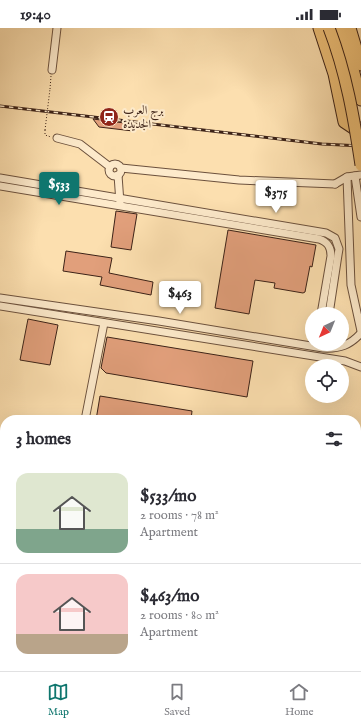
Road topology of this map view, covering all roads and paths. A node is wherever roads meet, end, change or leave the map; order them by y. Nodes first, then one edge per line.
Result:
1 (57, 28) edge
2 (319, 28) edge
3 (330, 28) edge
4 (339, 28) edge
5 (350, 28) edge
6 (361, 65) edge
7 (52, 70) dead end
8 (51, 78) dead end
9 (361, 100) edge
10 (361, 128) edge
11 (45, 135) dead end
12 (57, 138) dead end
13 (361, 165) edge
14 (119, 172) junction
15 (358, 176) edge
16 (0, 178) edge
17 (347, 178) junction
18 (335, 184) junction
19 (40, 185) junction
20 (0, 186) edge
21 (348, 192) junction
22 (39, 193) junction
23 (359, 195) edge
24 (120, 199) junction
25 (120, 207) junction
26 (361, 217) edge
27 (0, 298) edge
28 (0, 306) edge
29 (322, 307) edge
30 (330, 307) edge
31 (78, 309) junction
32 (76, 318) junction
33 (159, 321) junction
34 (104, 323) junction
35 (213, 330) junction
36 (158, 332) junction
37 (361, 332) edge
38 (212, 340) junction
39 (305, 344) edge
40 (349, 344) edge
41 (314, 351) edge
42 (314, 356) junction
43 (361, 368) edge
44 (86, 415) edge

1 - 7 street
2 - 10 highway
3 - 13 highway, bridge
4 - 9 highway
5 - 6 highway
8 - 11 path, bridge
12 - 14 street
14 - 18 street
14 - 24 street
15 - 17 street
15 - 23 street
16 - 19 street
17 - 18 street
17 - 21 street
18 - 21 street
19 - 22 street
19 - 24 street
20 - 22 street
21 - 23 street
21 - 37 street
22 - 25 street
23 - 26 street
24 - 25 street
24 - 30 street
25 - 29 street
27 - 31 street
28 - 32 street
31 - 32 street
31 - 33 street
32 - 34 street
33 - 35 street
33 - 36 street
34 - 36 street
34 - 44 street
35 - 38 street
35 - 39 street
36 - 38 street
37 - 40 street
38 - 42 street
41 - 42 street
42 - 43 street

